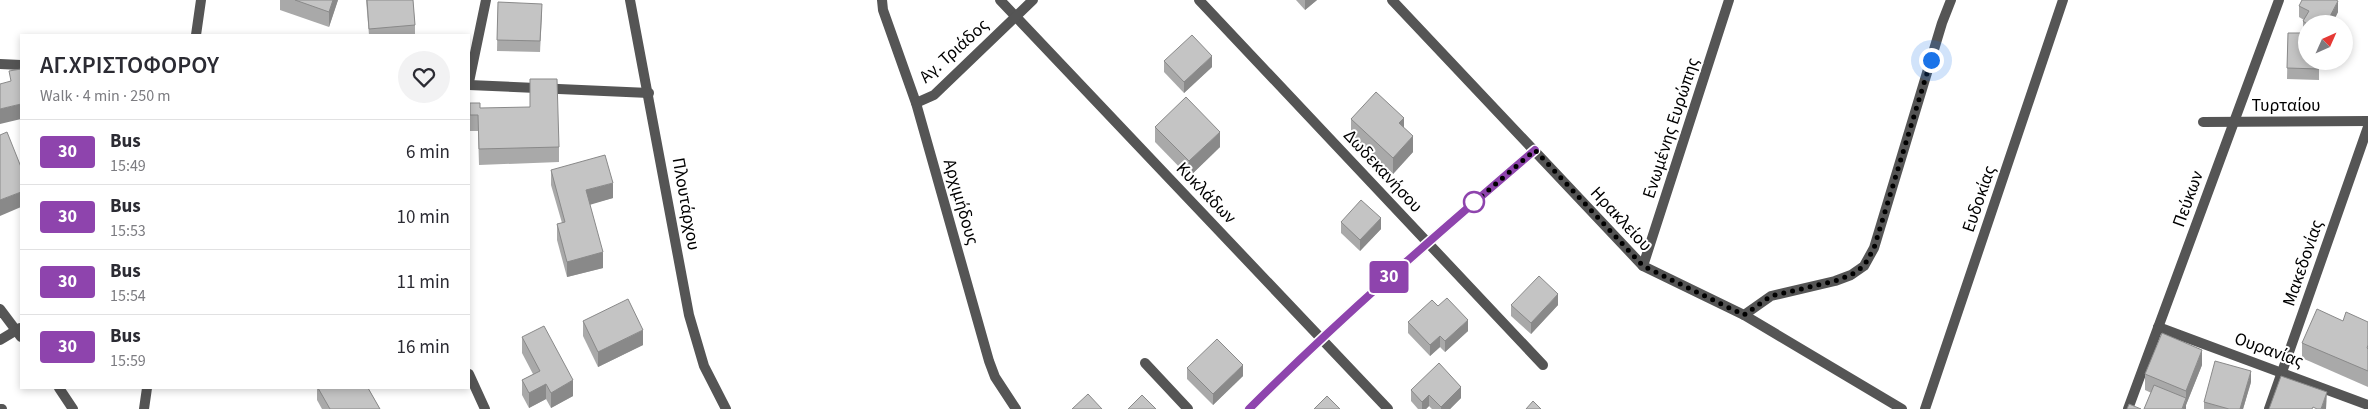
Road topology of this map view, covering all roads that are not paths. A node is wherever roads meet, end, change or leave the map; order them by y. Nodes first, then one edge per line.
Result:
1 (201, 0) edge
2 (486, 0) edge
3 (630, 0) edge
4 (882, 0) edge
5 (1000, 0) edge
6 (1033, 0) edge
7 (1199, 0) edge
8 (1392, 0) edge
9 (1730, 0) edge
10 (1951, 0) edge
11 (2063, 0) edge
12 (2279, 0) edge
13 (1016, 16) junction
14 (196, 34) edge
15 (0, 64) edge
16 (20, 66) edge
17 (470, 77) edge
18 (470, 86) edge
19 (649, 93) junction
20 (916, 102) junction
21 (2368, 121) edge
22 (2203, 122) dead end
23 (2234, 122) junction
24 (2368, 128) edge
25 (1535, 150) junction
26 (1428, 242) junction
27 (1643, 266) junction
28 (0, 309) edge
29 (1744, 315) junction
30 (2158, 327) junction
31 (19, 331) edge
32 (1321, 337) junction
33 (0, 340) edge
34 (1145, 363) dead end
35 (1543, 365) dead end
36 (2282, 373) junction
37 (470, 376) edge
38 (59, 389) edge
39 (147, 389) edge
40 (2368, 405) edge
41 (73, 409) edge
42 (144, 409) edge
43 (485, 409) edge
44 (726, 409) edge
45 (1016, 409) edge
46 (1188, 409) edge
47 (1249, 409) edge
48 (1388, 409) edge
49 (1902, 409) edge
50 (1925, 409) edge
51 (2128, 409) edge
52 (2269, 409) edge

1 - 14 street
2 - 17 street
3 - 19 street, Πλουτάρχου
4 - 20 street, Αρχιμήδους
5 - 13 street, Κυκλάδων
6 - 13 street, Αγ. Τριάδος
7 - 26 street, Δωδεκανήσου
8 - 25 street, Ηρακλείου
9 - 27 street, Ενωμένης Ευρώπης
10 - 29 street
11 - 50 street, Ευδοκίας
12 - 23 street, Πεύκων
13 - 20 street, Αγ. Τριάδος
13 - 32 street, Κυκλάδων
15 - 16 street
18 - 19 street
19 - 44 street, Πλουτάρχου
20 - 45 street, Αρχιμήδους
21 - 23 street, Τυρταίου
22 - 23 street, Τυρταίου
23 - 30 street, Πεύκων
24 - 36 street, Μακεδονίας
25 - 26 street
25 - 27 street, Ηρακλείου
26 - 32 street
26 - 35 street, Δωδεκανήσου
27 - 29 street, Ηρακλείου
28 - 31 street
29 - 49 street, Ηρακλείου
30 - 36 street, Ουρανίας
30 - 51 street, Πεύκων
31 - 33 street
32 - 47 street
32 - 48 street, Κυκλάδων
34 - 46 street
36 - 40 street, Ουρανίας
36 - 52 street, Μακεδονίας
37 - 43 street
38 - 41 street
39 - 42 street

